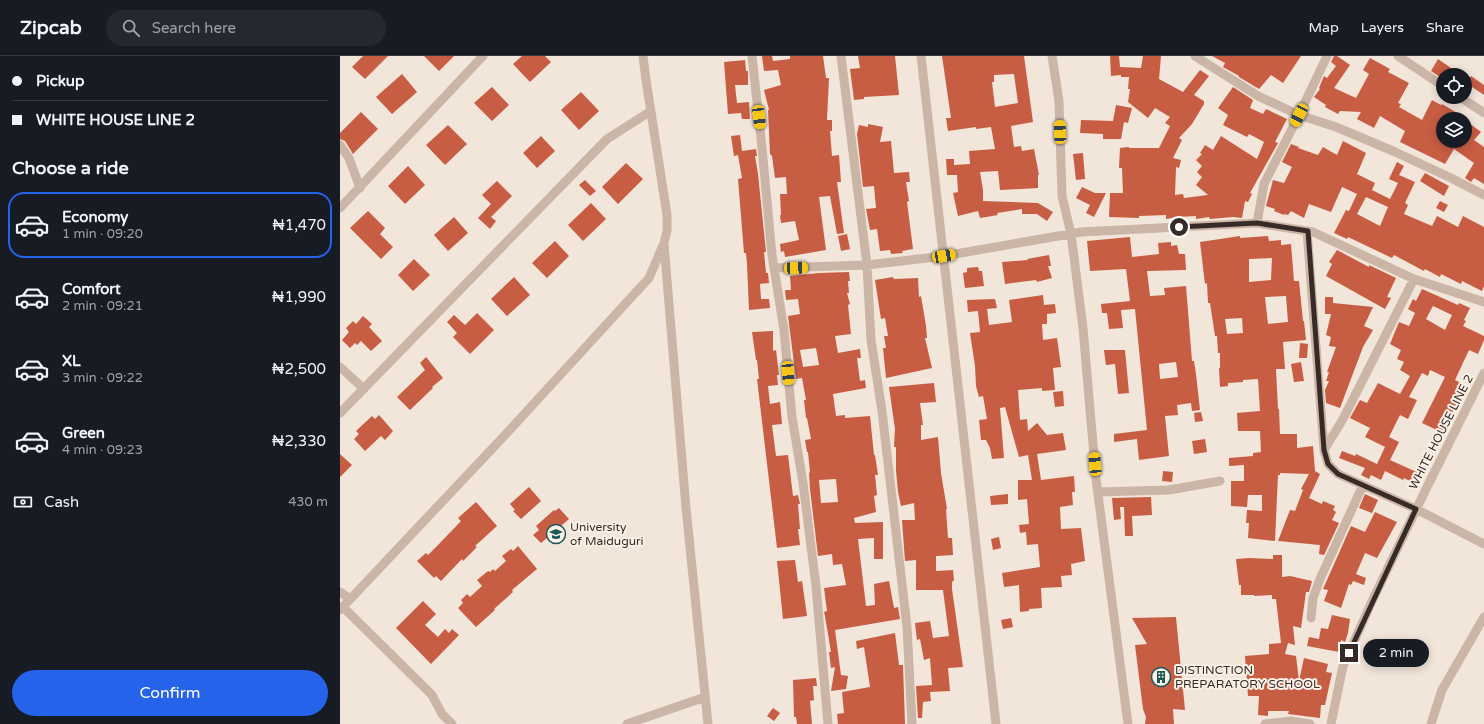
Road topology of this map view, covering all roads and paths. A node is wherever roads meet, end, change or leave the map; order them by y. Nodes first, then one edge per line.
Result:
1 (483, 56) edge
2 (643, 56) edge
3 (752, 56) edge
4 (841, 56) edge
5 (921, 56) edge
6 (1052, 56) edge
7 (1195, 56) edge
8 (1327, 56) edge
9 (1398, 56) edge
10 (1436, 81) edge
11 (1470, 104) edge
12 (651, 111) junction
13 (1484, 113) edge
14 (1299, 115) junction
15 (340, 145) edge
16 (360, 188) junction
17 (1484, 196) edge
18 (340, 208) edge
19 (1257, 223) junction
20 (1308, 231) junction
21 (1071, 234) junction
22 (664, 243) junction
23 (944, 256) junction
24 (867, 265) junction
25 (774, 268) junction
26 (1414, 279) junction
27 (1484, 302) edge
28 (340, 367) edge
29 (1484, 373) edge
30 (364, 389) junction
31 (340, 413) edge
32 (1324, 450) junction
33 (1220, 481) dead end
34 (1363, 485) junction
35 (1098, 492) junction
36 (1416, 509) junction
37 (1484, 544) edge
38 (340, 592) edge
39 (350, 599) junction
40 (341, 609) edge
41 (1484, 617) edge
42 (1311, 618) dead end
43 (704, 697) junction
44 (452, 724) edge
45 (627, 724) edge
46 (708, 724) edge
47 (828, 724) edge
48 (912, 724) edge
49 (996, 724) edge
50 (1128, 724) edge
51 (1265, 724) edge
52 (1310, 724) edge
53 (1331, 724) edge
54 (1431, 724) edge

1 - 16 street
2 - 12 street
3 - 25 street
4 - 24 street
5 - 23 street
6 - 21 street
7 - 14 street
8 - 14 street
9 - 10 street
11 - 13 street
12 - 22 street
12 - 30 street
14 - 17 street
14 - 19 street
15 - 16 street
16 - 18 street
19 - 20 street
19 - 21 street
20 - 26 street
20 - 32 street
21 - 23 street
21 - 35 street
22 - 39 street
22 - 43 street
23 - 24 street
23 - 49 street
24 - 25 street
24 - 48 street
25 - 47 street
26 - 27 street
26 - 32 street
28 - 30 street
29 - 36 street, WHITE HOUSE LINE 2
30 - 31 street
32 - 34 street
33 - 35 street
34 - 36 street
34 - 42 street
35 - 50 street
36 - 37 street
36 - 53 street, WHITE HOUSE LINE 2
38 - 39 street
39 - 40 street
40 - 44 street
41 - 54 street
43 - 45 street
43 - 46 street
51 - 52 street

